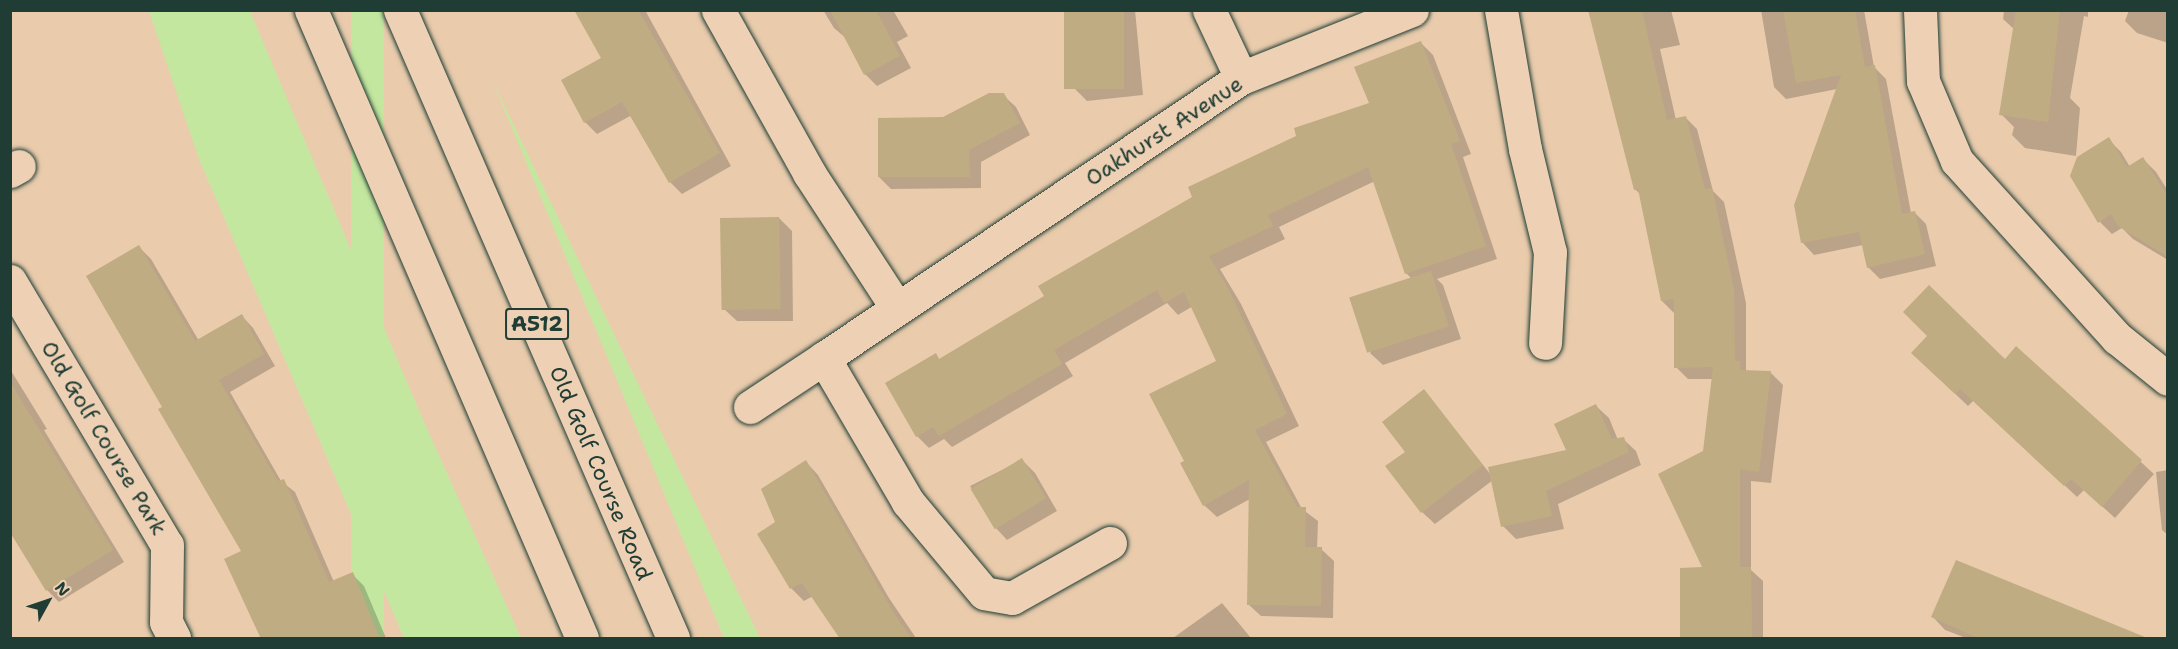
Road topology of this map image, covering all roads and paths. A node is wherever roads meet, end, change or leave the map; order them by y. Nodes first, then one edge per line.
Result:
1 (310, 10) edge
2 (400, 10) edge
3 (718, 10) edge
4 (1209, 10) edge
5 (1412, 10) edge
6 (1501, 10) edge
7 (1920, 10) edge
8 (1241, 78) junction
9 (10, 281) edge
10 (897, 308) junction
11 (1545, 343) dead end
12 (824, 358) junction
13 (2168, 379) edge
14 (750, 407) dead end
15 (1110, 543) dead end
16 (174, 639) edge
17 (582, 639) edge
18 (673, 639) edge

1 - 17 main road
2 - 18 main road, Old Golf Course Road / A512
3 - 10 main road
4 - 8 main road
5 - 8 main road, Oakhurst Avenue
6 - 11 main road
7 - 13 main road
8 - 10 main road, Oakhurst Avenue
9 - 16 main road, Old Golf Course Park
10 - 12 main road, Oakhurst Avenue
12 - 14 main road, Oakhurst Avenue
12 - 15 main road

